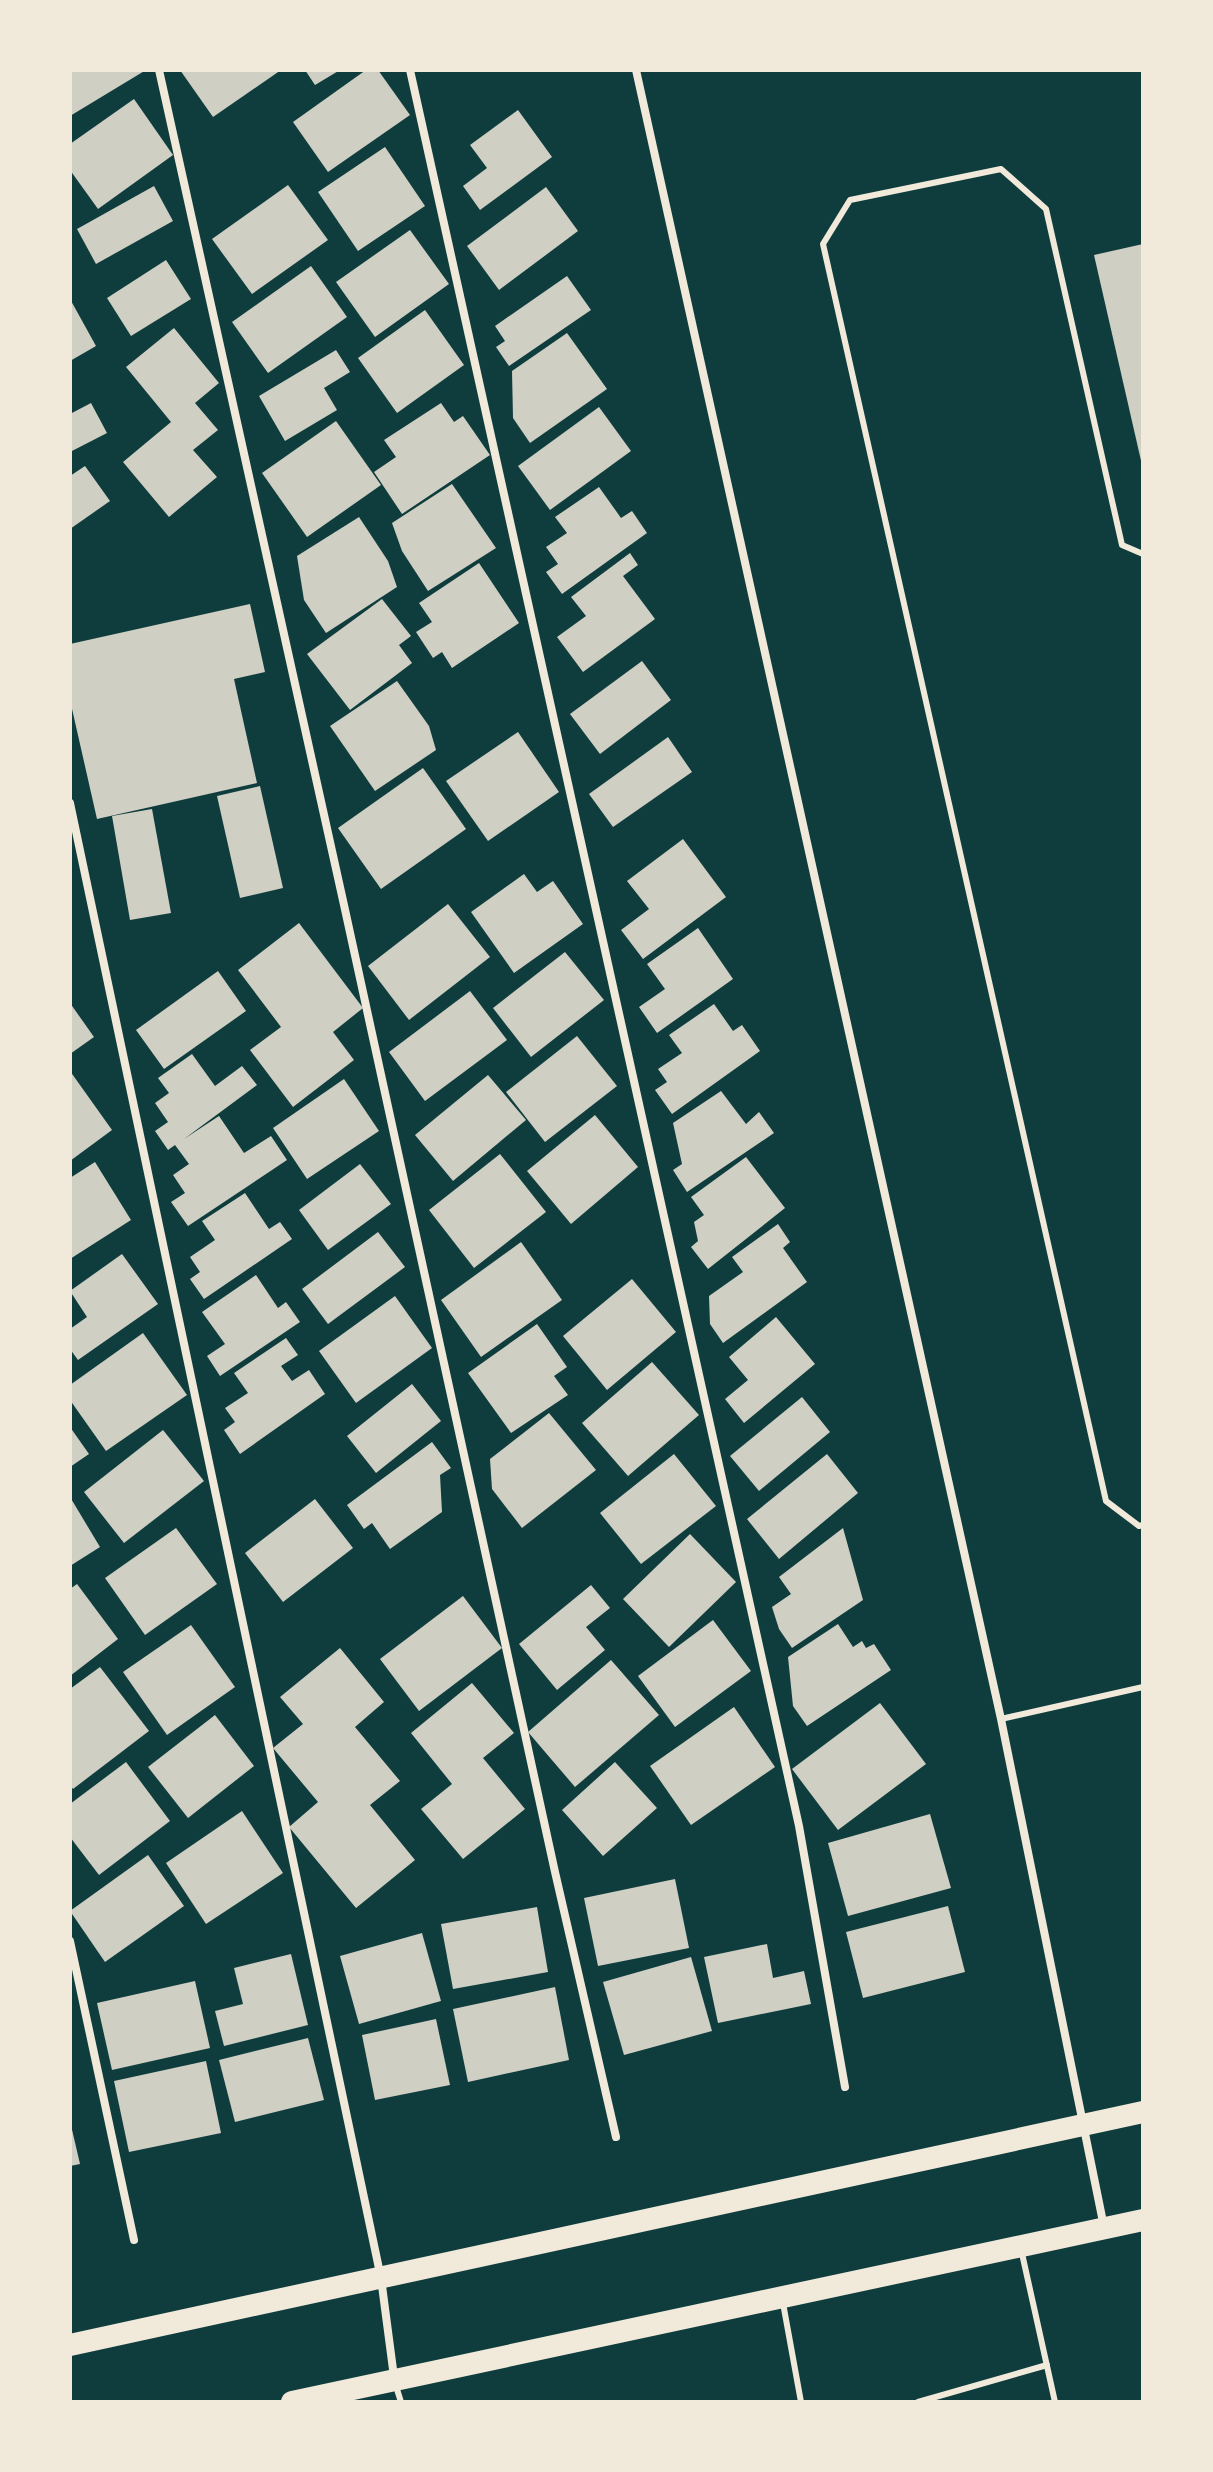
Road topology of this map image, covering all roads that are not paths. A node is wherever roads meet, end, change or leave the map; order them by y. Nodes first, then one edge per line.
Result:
1 (159, 70) edge
2 (410, 70) edge
3 (636, 70) edge
4 (1143, 554) edge
5 (70, 803) edge
6 (1143, 1525) edge
7 (1143, 1687) edge
8 (1001, 1719) junction
9 (70, 1941) edge
10 (845, 2087) dead end
11 (1143, 2112) edge
12 (1084, 2125) junction
13 (616, 2137) dead end
14 (1143, 2220) edge
15 (1104, 2228) junction
16 (134, 2240) dead end
17 (1020, 2246) junction
18 (381, 2278) junction
19 (782, 2296) junction
20 (70, 2345) edge
21 (1047, 2365) junction
22 (394, 2380) junction
23 (292, 2402) edge
24 (401, 2402) edge
25 (801, 2402) edge
26 (918, 2402) edge
27 (1055, 2402) edge

1 - 13 street
2 - 10 street
3 - 8 street
4 - 6 lane
5 - 18 street
7 - 8 lane
8 - 12 street
9 - 16 street
11 - 12 highway
12 - 15 street
12 - 18 highway
14 - 15 highway
15 - 17 highway
17 - 19 highway
17 - 21 lane
18 - 20 highway
18 - 22 street
19 - 22 highway
19 - 25 lane
21 - 26 lane
21 - 27 lane
22 - 23 highway
22 - 24 lane

